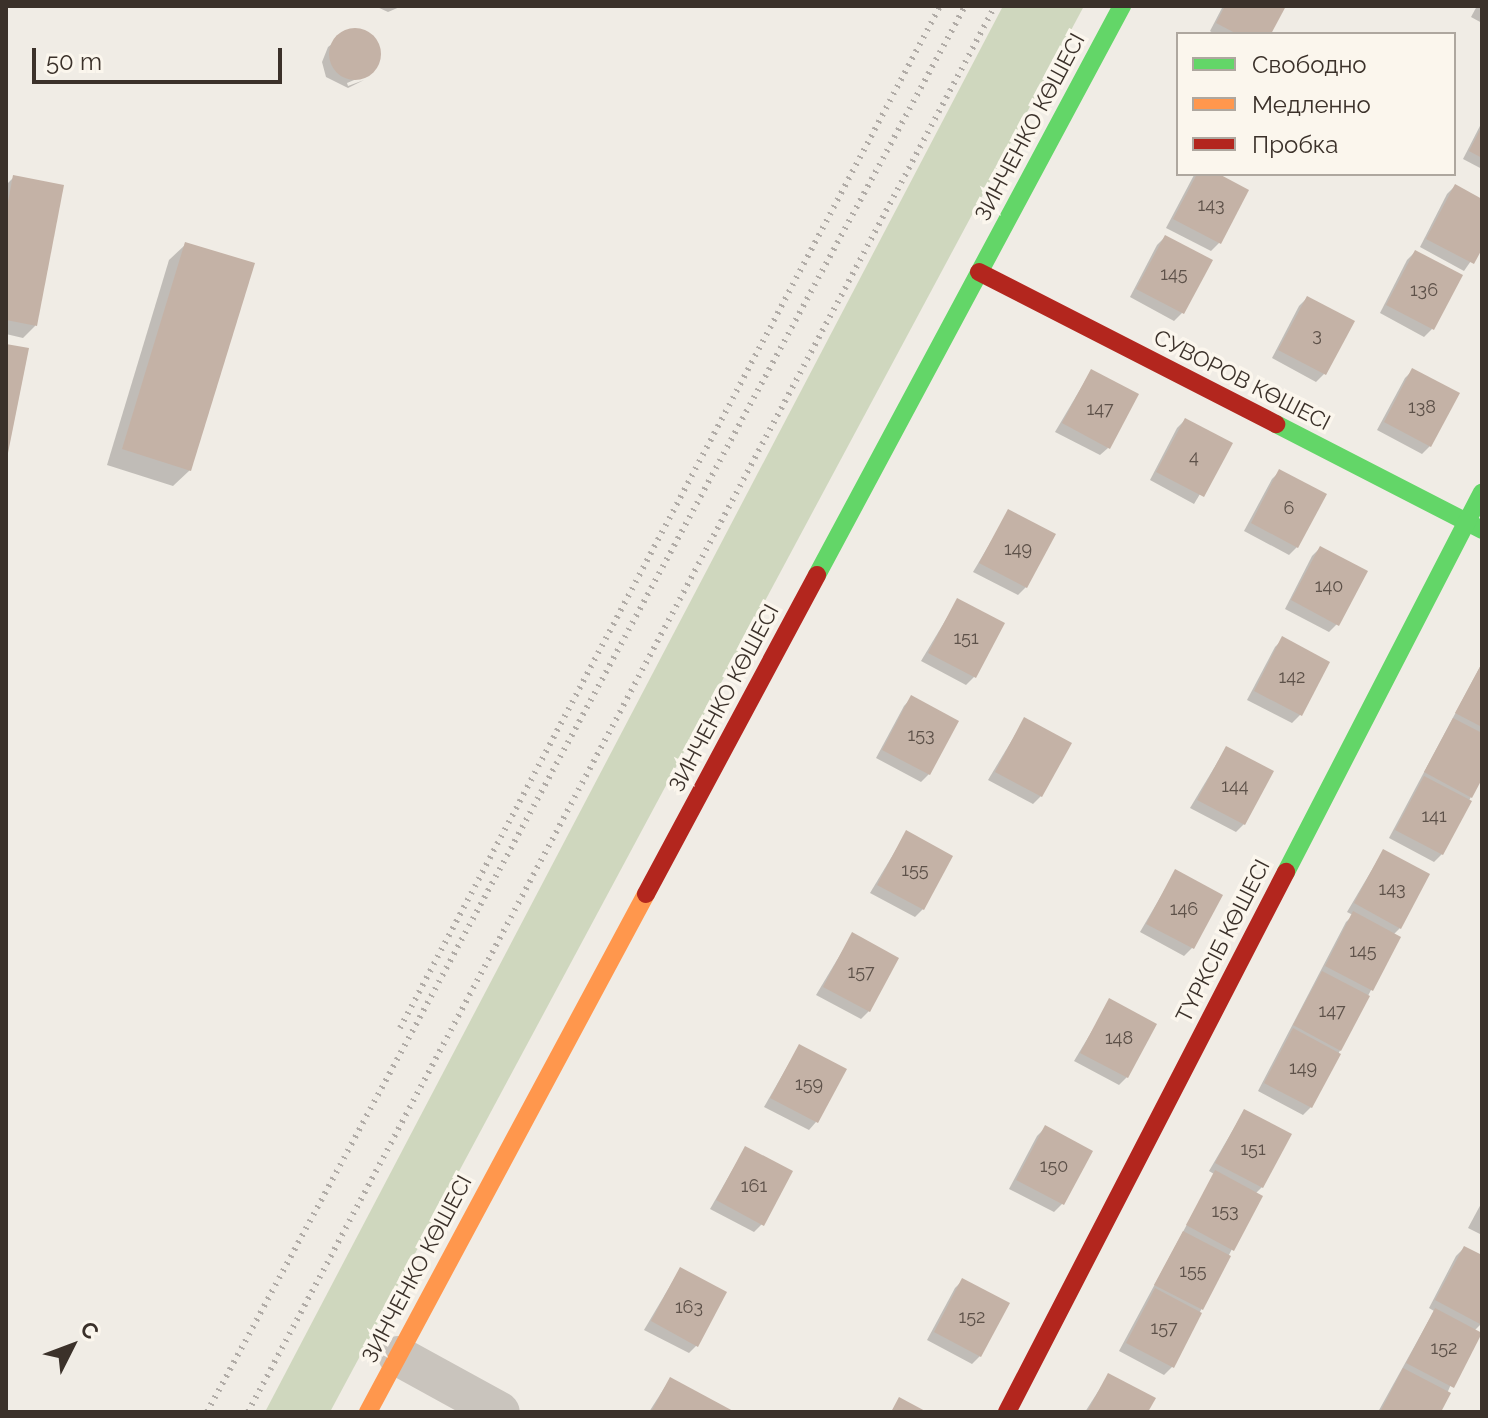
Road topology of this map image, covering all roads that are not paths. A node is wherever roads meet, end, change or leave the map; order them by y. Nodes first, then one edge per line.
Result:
1 (1122, 6) edge
2 (979, 272) junction
3 (1482, 493) edge
4 (1474, 526) edge
5 (398, 1356) junction
6 (368, 1412) edge
7 (500, 1412) edge
8 (1007, 1412) edge

1 - 2 main road, ЗИНЧЕНКО КӨШЕСІ
2 - 4 main road, СУВОРОВ КӨШЕСІ
2 - 5 main road, ЗИНЧЕНКО КӨШЕСІ
3 - 4 main road, ТҮРКСІБ КӨШЕСІ
4 - 8 main road, ТҮРКСІБ КӨШЕСІ
5 - 6 main road, ЗИНЧЕНКО КӨШЕСІ
5 - 7 street

